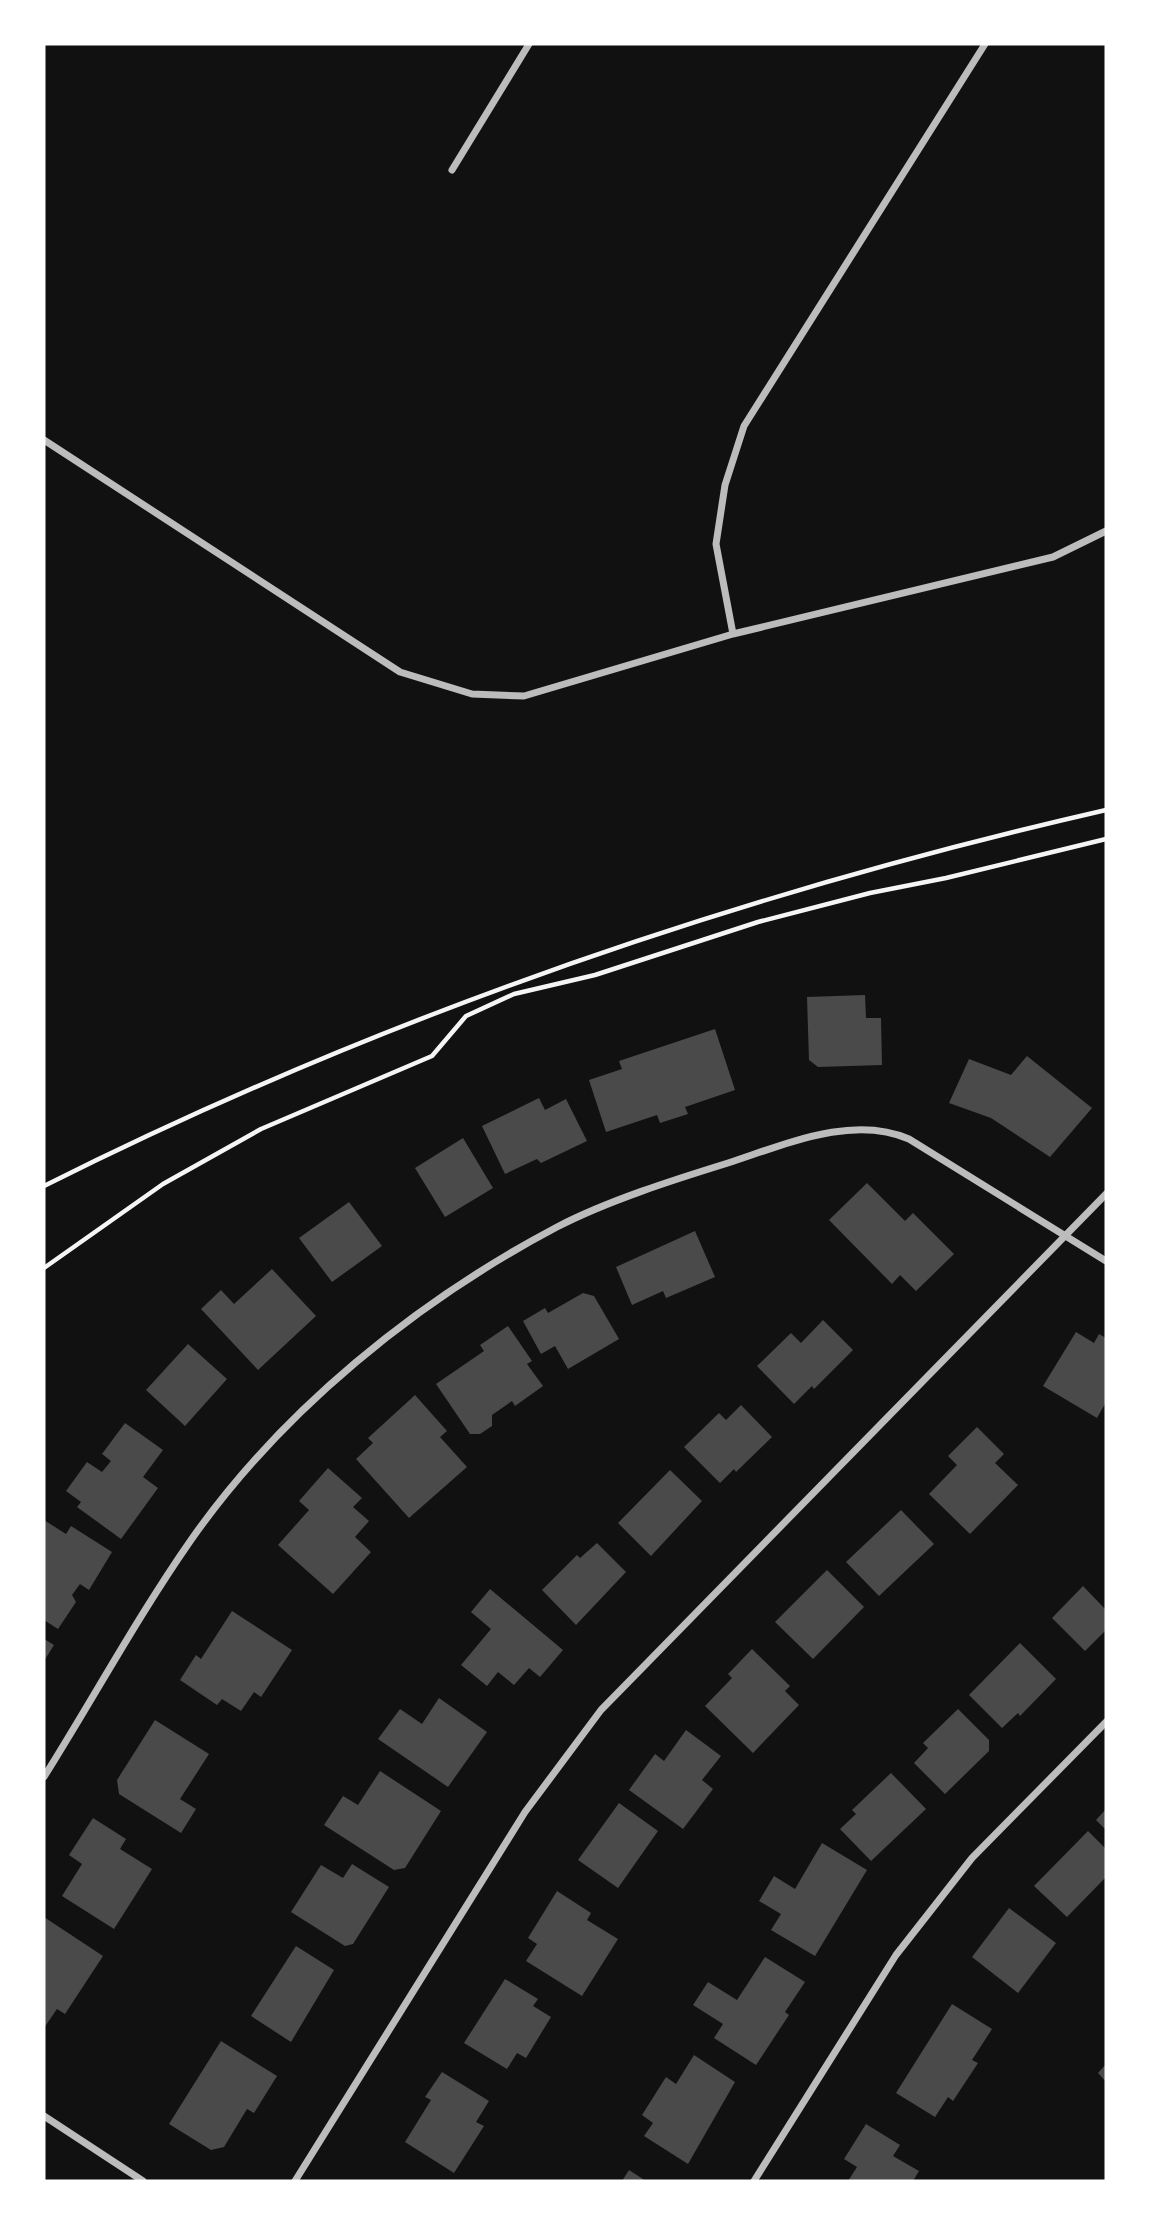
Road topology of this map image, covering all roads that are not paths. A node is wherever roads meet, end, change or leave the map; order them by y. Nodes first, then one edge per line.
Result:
1 (529, 44) edge
2 (985, 44) edge
3 (452, 170) dead end
4 (44, 440) edge
5 (1106, 531) edge
6 (733, 634) junction
7 (1106, 1194) edge
8 (1065, 1236) junction
9 (1106, 1261) edge
10 (1106, 1722) edge
11 (44, 1777) edge
12 (44, 2116) edge
13 (142, 2181) edge
14 (295, 2181) edge
15 (754, 2181) edge

1 - 3 street
2 - 6 street
4 - 6 street
5 - 6 street
7 - 8 street
8 - 9 street
8 - 11 street
8 - 14 street
10 - 15 street
12 - 13 street

